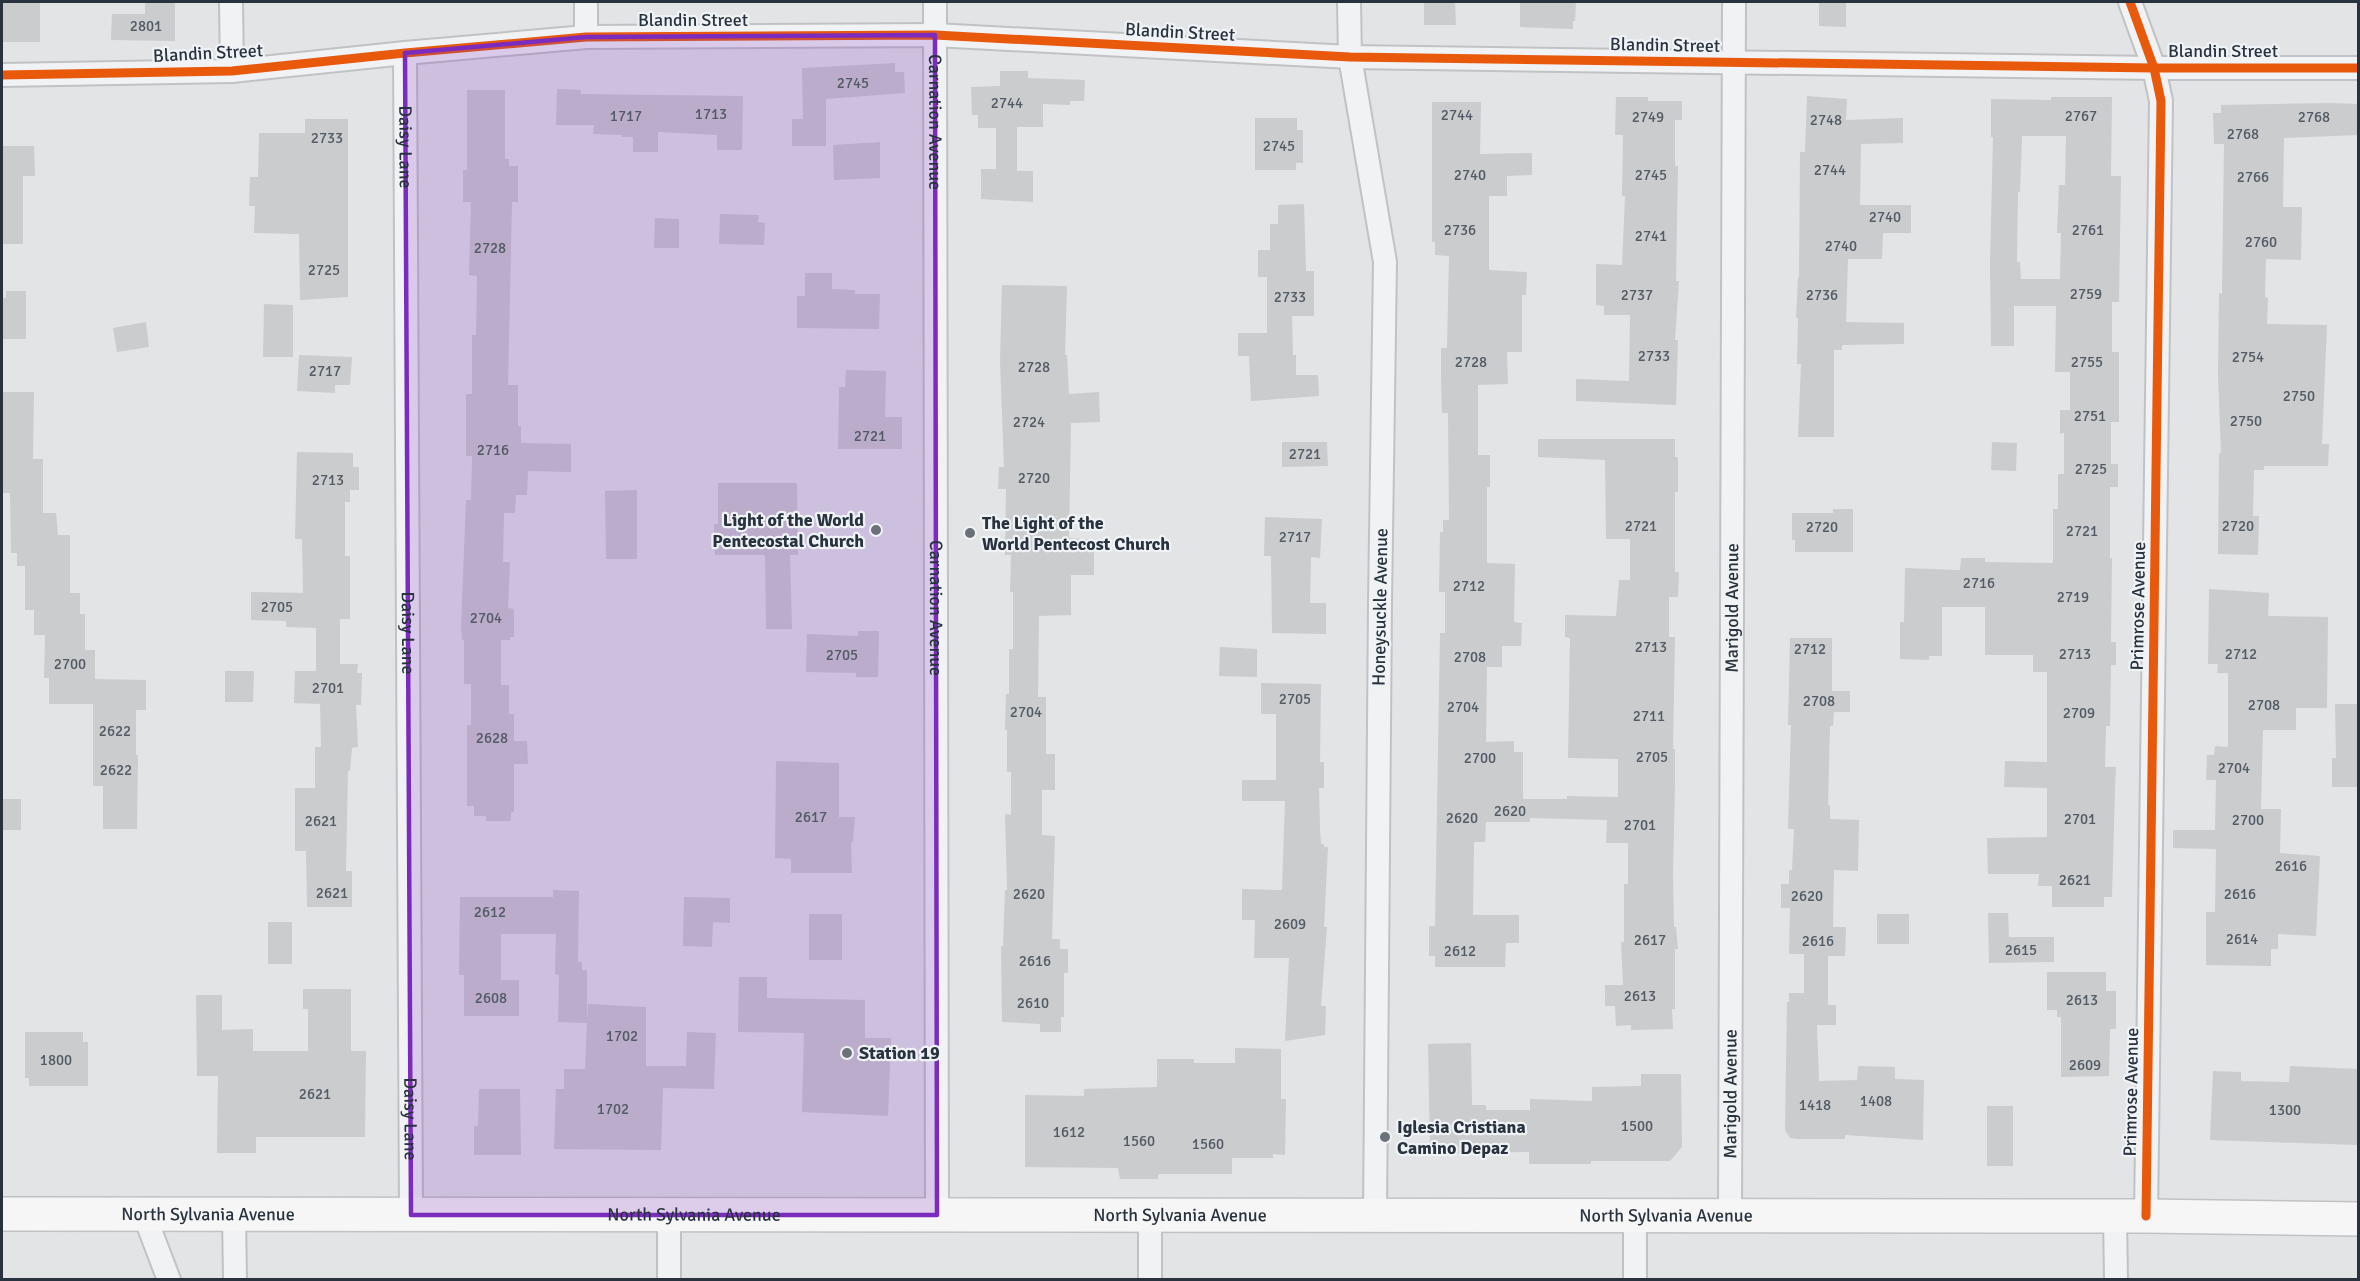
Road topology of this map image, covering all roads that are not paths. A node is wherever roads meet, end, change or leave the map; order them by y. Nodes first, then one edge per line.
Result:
1 (231, 2) edge
2 (586, 2) edge
3 (935, 2) edge
4 (1350, 2) edge
5 (1734, 2) edge
6 (2130, 2) edge
7 (935, 35) junction
8 (586, 37) junction
9 (405, 53) junction
10 (1350, 57) junction
11 (1734, 62) junction
12 (2154, 68) junction
13 (2358, 68) edge
14 (232, 71) junction
15 (2, 75) edge
16 (2, 1214) edge
17 (144, 1214) junction
18 (234, 1215) junction
19 (411, 1215) junction
20 (669, 1215) junction
21 (937, 1215) junction
22 (1150, 1215) junction
23 (1375, 1216) junction
24 (1635, 1216) junction
25 (1730, 1216) junction
26 (2130, 1216) junction
27 (2358, 1219) edge
28 (169, 1280) edge
29 (235, 1280) edge
30 (669, 1280) edge
31 (1150, 1280) edge
32 (1635, 1280) edge
33 (2116, 1280) edge

1 - 14 street
2 - 8 street
3 - 7 street, Carnation Avenue
4 - 10 street, Honeysuckle Avenue
5 - 11 street, Marigold Avenue
6 - 12 street, Primrose Avenue
7 - 8 street, Blandin Street
7 - 10 street, Blandin Street
7 - 21 street, Carnation Avenue
8 - 9 street, Blandin Street
9 - 14 street, Blandin Street
9 - 19 street, Daisy Lane
10 - 11 street, Blandin Street
10 - 23 street, Honeysuckle Avenue
11 - 12 street, Blandin Street
11 - 25 street, Marigold Avenue
12 - 13 street, Blandin Street
12 - 26 street, Primrose Avenue
14 - 15 street, Blandin Street
16 - 17 main road, North Sylvania Avenue
17 - 18 main road, North Sylvania Avenue
17 - 28 street
18 - 19 main road, North Sylvania Avenue
18 - 29 street
19 - 20 main road, North Sylvania Avenue
20 - 21 main road, North Sylvania Avenue
20 - 30 street
21 - 22 main road, North Sylvania Avenue
22 - 23 main road, North Sylvania Avenue
22 - 31 street
23 - 24 main road, North Sylvania Avenue
24 - 25 main road, North Sylvania Avenue
24 - 32 street
25 - 26 main road, North Sylvania Avenue
26 - 27 main road, North Sylvania Avenue
26 - 33 street, Primrose Avenue

